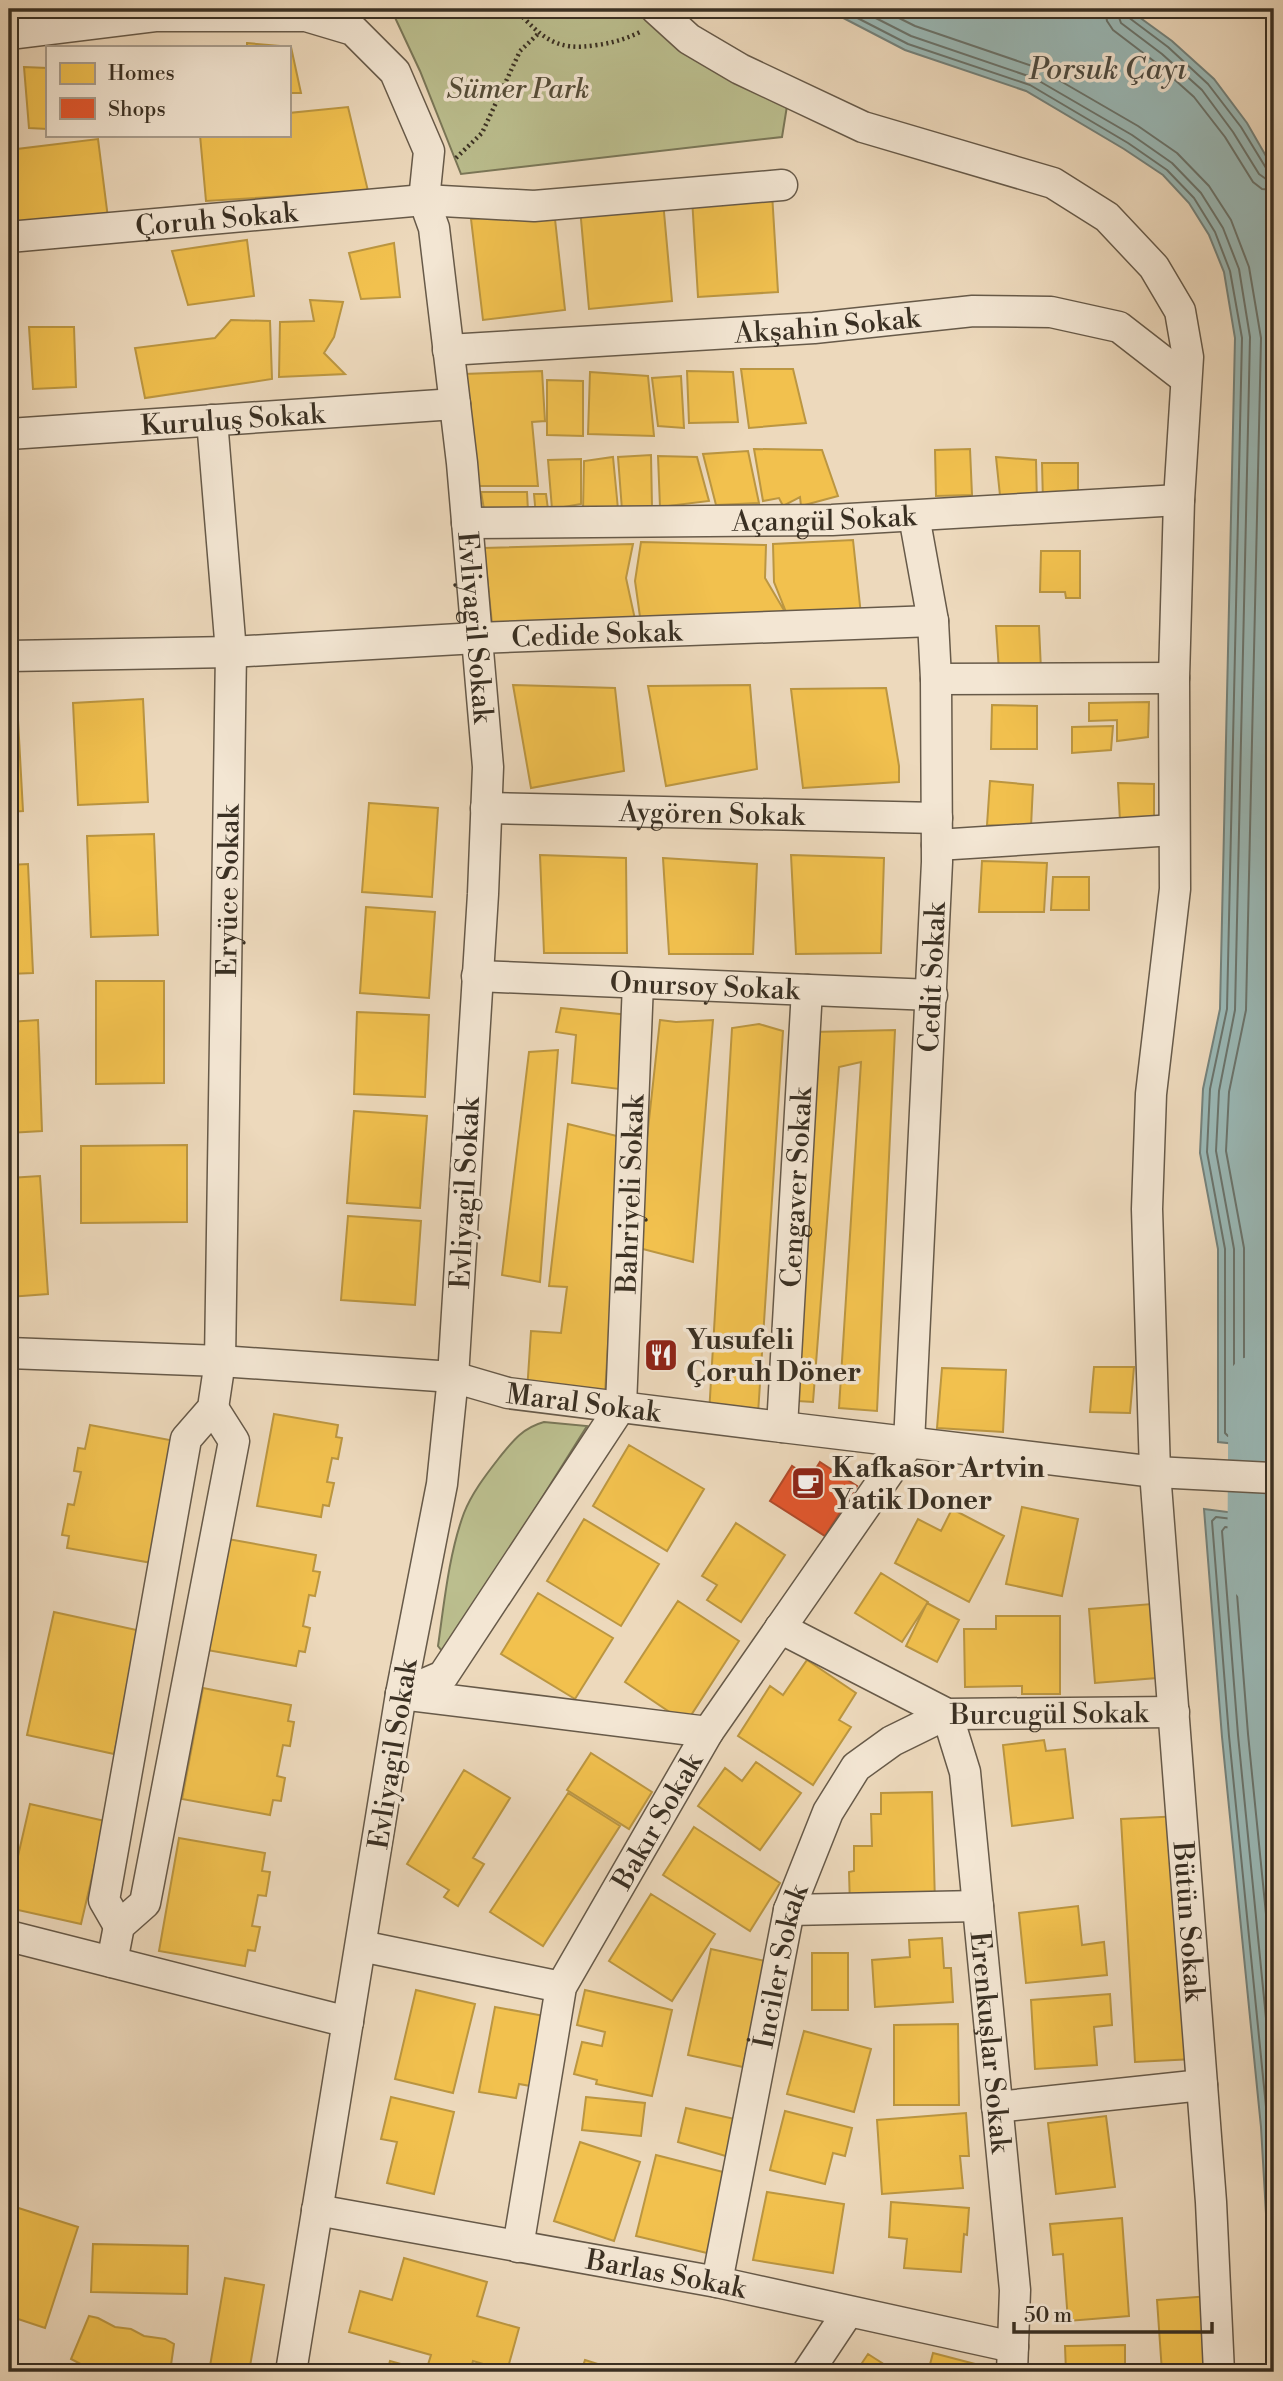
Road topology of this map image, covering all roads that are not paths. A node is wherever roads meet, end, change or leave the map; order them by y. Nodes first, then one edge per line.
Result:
1 (660, 12) edge
2 (154, 13) edge
3 (315, 14) edge
4 (9, 34) edge
5 (782, 185) dead end
6 (424, 200) junction
7 (9, 237) edge
8 (449, 350) junction
9 (1186, 379) junction
10 (455, 404) junction
11 (212, 420) junction
12 (9, 435) edge
13 (1179, 500) junction
14 (914, 516) junction
15 (467, 523) junction
16 (933, 621) junction
17 (477, 638) junction
18 (231, 652) junction
19 (9, 656) edge
20 (1174, 678) junction
21 (936, 679) junction
22 (486, 808) junction
23 (1174, 830) junction
24 (937, 832) junction
25 (477, 976) junction
26 (638, 983) junction
27 (807, 990) junction
28 (932, 995) junction
29 (9, 1353) edge
30 (220, 1360) junction
31 (453, 1377) junction
32 (621, 1406) junction
33 (213, 1408) junction
34 (782, 1427) junction
35 (909, 1443) junction
36 (1155, 1472) junction
37 (1274, 1478) edge
38 (780, 1628) junction
39 (401, 1694) junction
40 (1174, 1712) junction
41 (947, 1714) junction
42 (708, 1732) junction
43 (978, 1906) junction
44 (789, 1910) junction
45 (119, 1926) junction
46 (9, 1936) edge
47 (361, 1946) junction
48 (112, 1962) junction
49 (561, 1987) junction
50 (348, 2022) junction
51 (1202, 2085) junction
52 (998, 2107) junction
53 (317, 2210) junction
54 (518, 2247) junction
55 (717, 2281) junction
56 (848, 2312) junction
57 (1012, 2360) edge
58 (291, 2372) edge
59 (808, 2372) edge
60 (1219, 2372) edge

1 - 9 street, Bütün Sokak
2 - 3 street
2 - 4 street
3 - 6 street, Evliyagil Sokak
5 - 6 street
6 - 7 street, Çoruh Sokak
6 - 8 street, Evliyagil Sokak
8 - 9 street, Akşahin Sokak
8 - 10 street, Evliyagil Sokak
9 - 13 street, Bütün Sokak
10 - 11 street, Kuruluş Sokak
10 - 15 street, Evliyagil Sokak
11 - 12 street, Kuruluş Sokak
11 - 18 street, Eryüce Sokak
13 - 14 street, Açangül Sokak
13 - 20 street, Bütün Sokak
14 - 15 street, Açangül Sokak
14 - 16 street, Cedit Sokak
15 - 17 street, Evliyagil Sokak
16 - 17 street, Cedide Sokak
16 - 21 street, Cedit Sokak
17 - 18 street, Cedide Sokak
17 - 22 street, Evliyagil Sokak
18 - 19 street, Cedide Sokak
18 - 30 street, Eryüce Sokak
20 - 21 street
20 - 23 street, Bütün Sokak
21 - 24 street, Cedit Sokak
22 - 24 street, Aygören Sokak
22 - 25 street, Evliyagil Sokak
23 - 24 street, Aygören Sokak
23 - 36 street, Bütün Sokak
24 - 28 street, Cedit Sokak
25 - 26 street, Onursoy Sokak
25 - 31 street, Evliyagil Sokak
26 - 27 street, Onursoy Sokak
26 - 32 street, Bahriyeli Sokak
27 - 28 street, Onursoy Sokak
27 - 34 street, Cengaver Sokak
28 - 35 street, Cedit Sokak
29 - 30 street, Maral Sokak
30 - 31 street, Maral Sokak
30 - 33 street, Eryüce Sokak
31 - 32 street, Maral Sokak
31 - 39 street, Evliyagil Sokak
32 - 34 street, Maral Sokak
32 - 39 street
33 - 45 street
33 - 45 street
34 - 35 street, Maral Sokak
35 - 36 street, Maral Sokak
35 - 38 street, Bakır Sokak
36 - 37 street, Maral Sokak
36 - 40 street, Bütün Sokak
38 - 41 street, Burcugül Sokak
38 - 42 street, Bakır Sokak
39 - 42 street
39 - 47 street, Evliyagil Sokak
40 - 41 street, Burcugül Sokak
40 - 51 street, Bütün Sokak
41 - 43 street, Erenkuşlar Sokak
41 - 44 street, İnciler Sokak
42 - 49 street, Bakır Sokak
43 - 44 street
43 - 52 street, Erenkuşlar Sokak
44 - 55 street, İnciler Sokak
45 - 48 street
46 - 48 street
47 - 49 street
47 - 50 street, Evliyagil Sokak
48 - 50 street
49 - 54 street, Bakır Sokak
50 - 53 street, Evliyagil Sokak
51 - 52 street
51 - 60 street, Bütün Sokak
52 - 57 street, Erenkuşlar Sokak
53 - 54 street, Barlas Sokak
53 - 58 street, Evliyagil Sokak
54 - 55 street, Barlas Sokak
55 - 56 street, Barlas Sokak
56 - 57 street, Barlas Sokak
56 - 59 street

